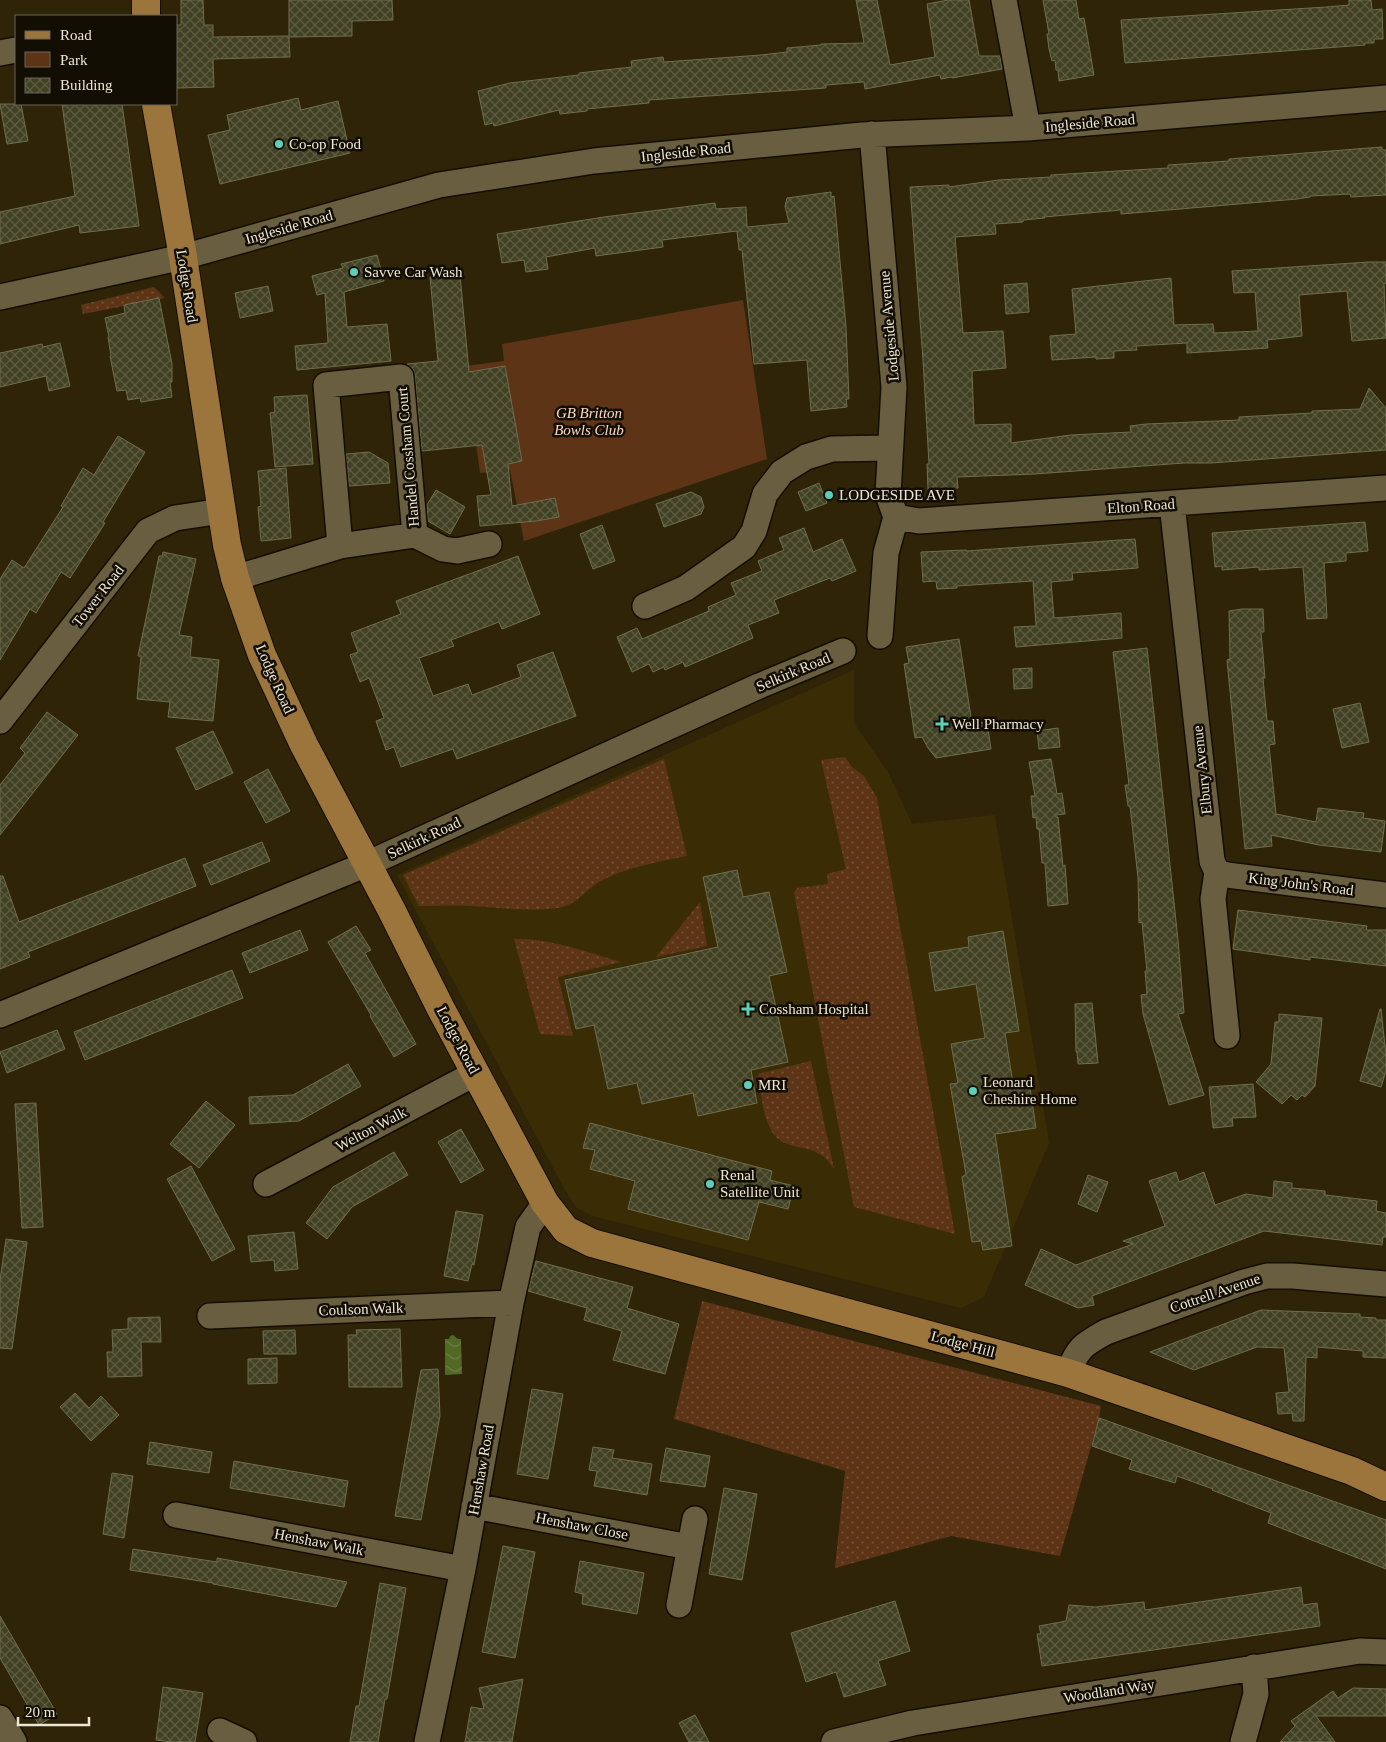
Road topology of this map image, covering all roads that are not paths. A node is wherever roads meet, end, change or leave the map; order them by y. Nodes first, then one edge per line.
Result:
1 (146, 0) edge
2 (1004, 0) edge
3 (146, 15) edge
4 (15, 50) edge
5 (0, 53) edge
6 (1386, 98) edge
7 (156, 105) edge
8 (1028, 128) junction
9 (872, 134) junction
10 (183, 257) junction
11 (0, 297) edge
12 (890, 448) junction
13 (1386, 488) edge
14 (1172, 504) junction
15 (222, 512) junction
16 (896, 517) junction
17 (415, 535) junction
18 (489, 544) dead end
19 (340, 546) junction
20 (235, 578) junction
21 (645, 606) dead end
22 (880, 636) dead end
23 (842, 651) dead end
24 (0, 722) edge
25 (367, 864) junction
26 (1217, 872) junction
27 (1386, 895) edge
28 (0, 1014) edge
29 (1227, 1036) dead end
30 (476, 1073) junction
31 (266, 1184) dead end
32 (545, 1203) junction
33 (1386, 1284) edge
34 (511, 1303) junction
35 (210, 1316) dead end
36 (1068, 1373) junction
37 (1386, 1487) edge
38 (474, 1506) junction
39 (176, 1515) dead end
40 (695, 1519) dead end
41 (690, 1547) junction
42 (463, 1570) junction
43 (679, 1605) dead end
44 (1386, 1652) edge
45 (1254, 1668) junction
46 (0, 1718) edge
47 (220, 1731) dead end
48 (14, 1742) edge
49 (244, 1742) edge
50 (427, 1742) edge
51 (834, 1742) edge
52 (1243, 1742) edge

1 - 3 main road
2 - 8 street
4 - 5 street
6 - 8 street, Ingleside Road
7 - 10 main road, Lodge Road
8 - 9 street, Ingleside Road
9 - 10 street, Ingleside Road
9 - 12 street, Lodgeside Avenue
10 - 11 street, Ingleside Road
10 - 15 main road, Lodge Road
12 - 16 street, Lodgeside Avenue
12 - 21 street
13 - 14 street, Elton Road
14 - 16 street, Elton Road
14 - 26 street, Elbury Avenue
15 - 20 main road, Lodge Road
15 - 24 street, Tower Road
16 - 22 street
17 - 18 street, Handel Cossham Court
17 - 19 street, Handel Cossham Court
17 - 19 street, Handel Cossham Court
19 - 20 street, Handel Cossham Court
20 - 25 main road, Lodge Road
23 - 25 street, Selkirk Road
25 - 28 street, Selkirk Road
25 - 30 main road, Lodge Road
26 - 27 street, King John's Road
26 - 29 street, Elbury Avenue
30 - 31 street, Welton Walk
30 - 32 main road, Lodge Road
32 - 34 street, Henshaw Road
32 - 36 main road, Lodge Hill
33 - 36 street, Cottrell Avenue
34 - 35 street, Coulson Walk
34 - 38 street, Henshaw Road
36 - 37 main road, Lodge Hill
38 - 41 street, Henshaw Close
38 - 42 street, Henshaw Road
39 - 42 street, Henshaw Walk
40 - 41 street
41 - 43 street
42 - 50 street, Henshaw Road
44 - 45 street, Woodland Way
45 - 51 street, Woodland Way
45 - 52 street
46 - 48 street
47 - 49 street

